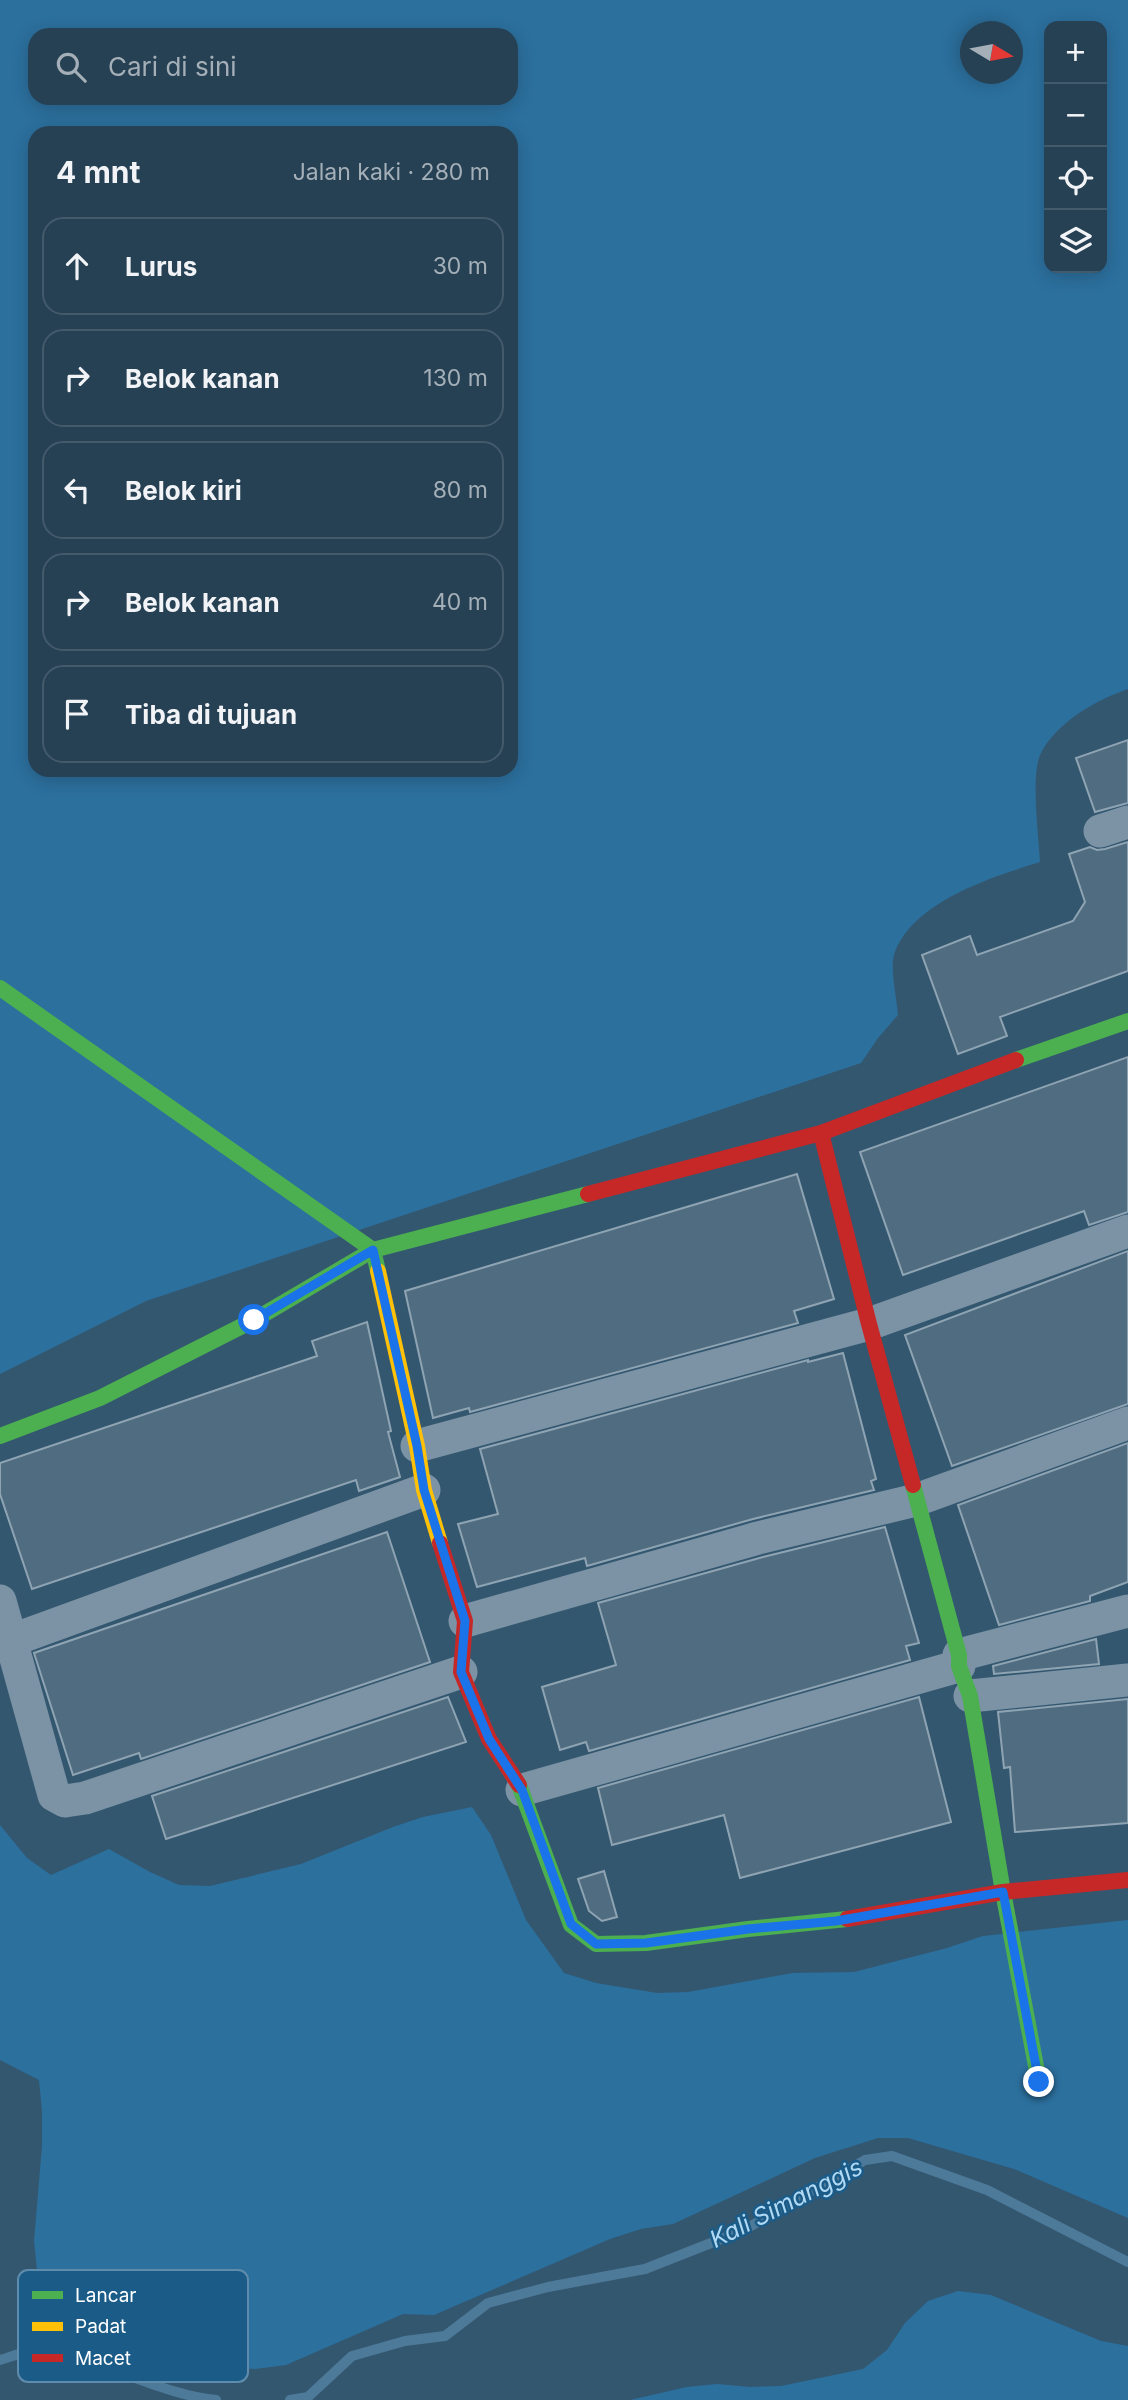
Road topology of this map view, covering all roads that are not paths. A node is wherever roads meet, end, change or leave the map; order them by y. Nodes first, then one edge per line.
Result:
1 (0, 989) edge
2 (1128, 1021) edge
3 (821, 1132) junction
4 (1128, 1231) edge
5 (373, 1250) junction
6 (869, 1324) junction
7 (1128, 1423) edge
8 (0, 1436) edge
9 (417, 1446) junction
10 (424, 1490) junction
11 (916, 1500) junction
12 (0, 1601) edge
13 (1128, 1611) edge
14 (465, 1621) junction
15 (10, 1641) junction
16 (461, 1672) junction
17 (962, 1673) junction
18 (1128, 1680) edge
19 (522, 1790) junction
20 (1128, 1881) edge
21 (1003, 1892) junction
22 (1039, 2082) dead end

1 - 5 street
2 - 3 street
3 - 5 street
3 - 6 street
4 - 6 street
5 - 8 street
5 - 9 street
6 - 9 street
6 - 11 street
7 - 11 street
9 - 10 street
10 - 14 street
10 - 15 street
11 - 14 street
11 - 17 street
12 - 15 street
13 - 17 street
14 - 16 street
15 - 16 street
16 - 19 street
17 - 18 street
17 - 19 street
17 - 21 street
19 - 21 street
20 - 21 street
21 - 22 street

